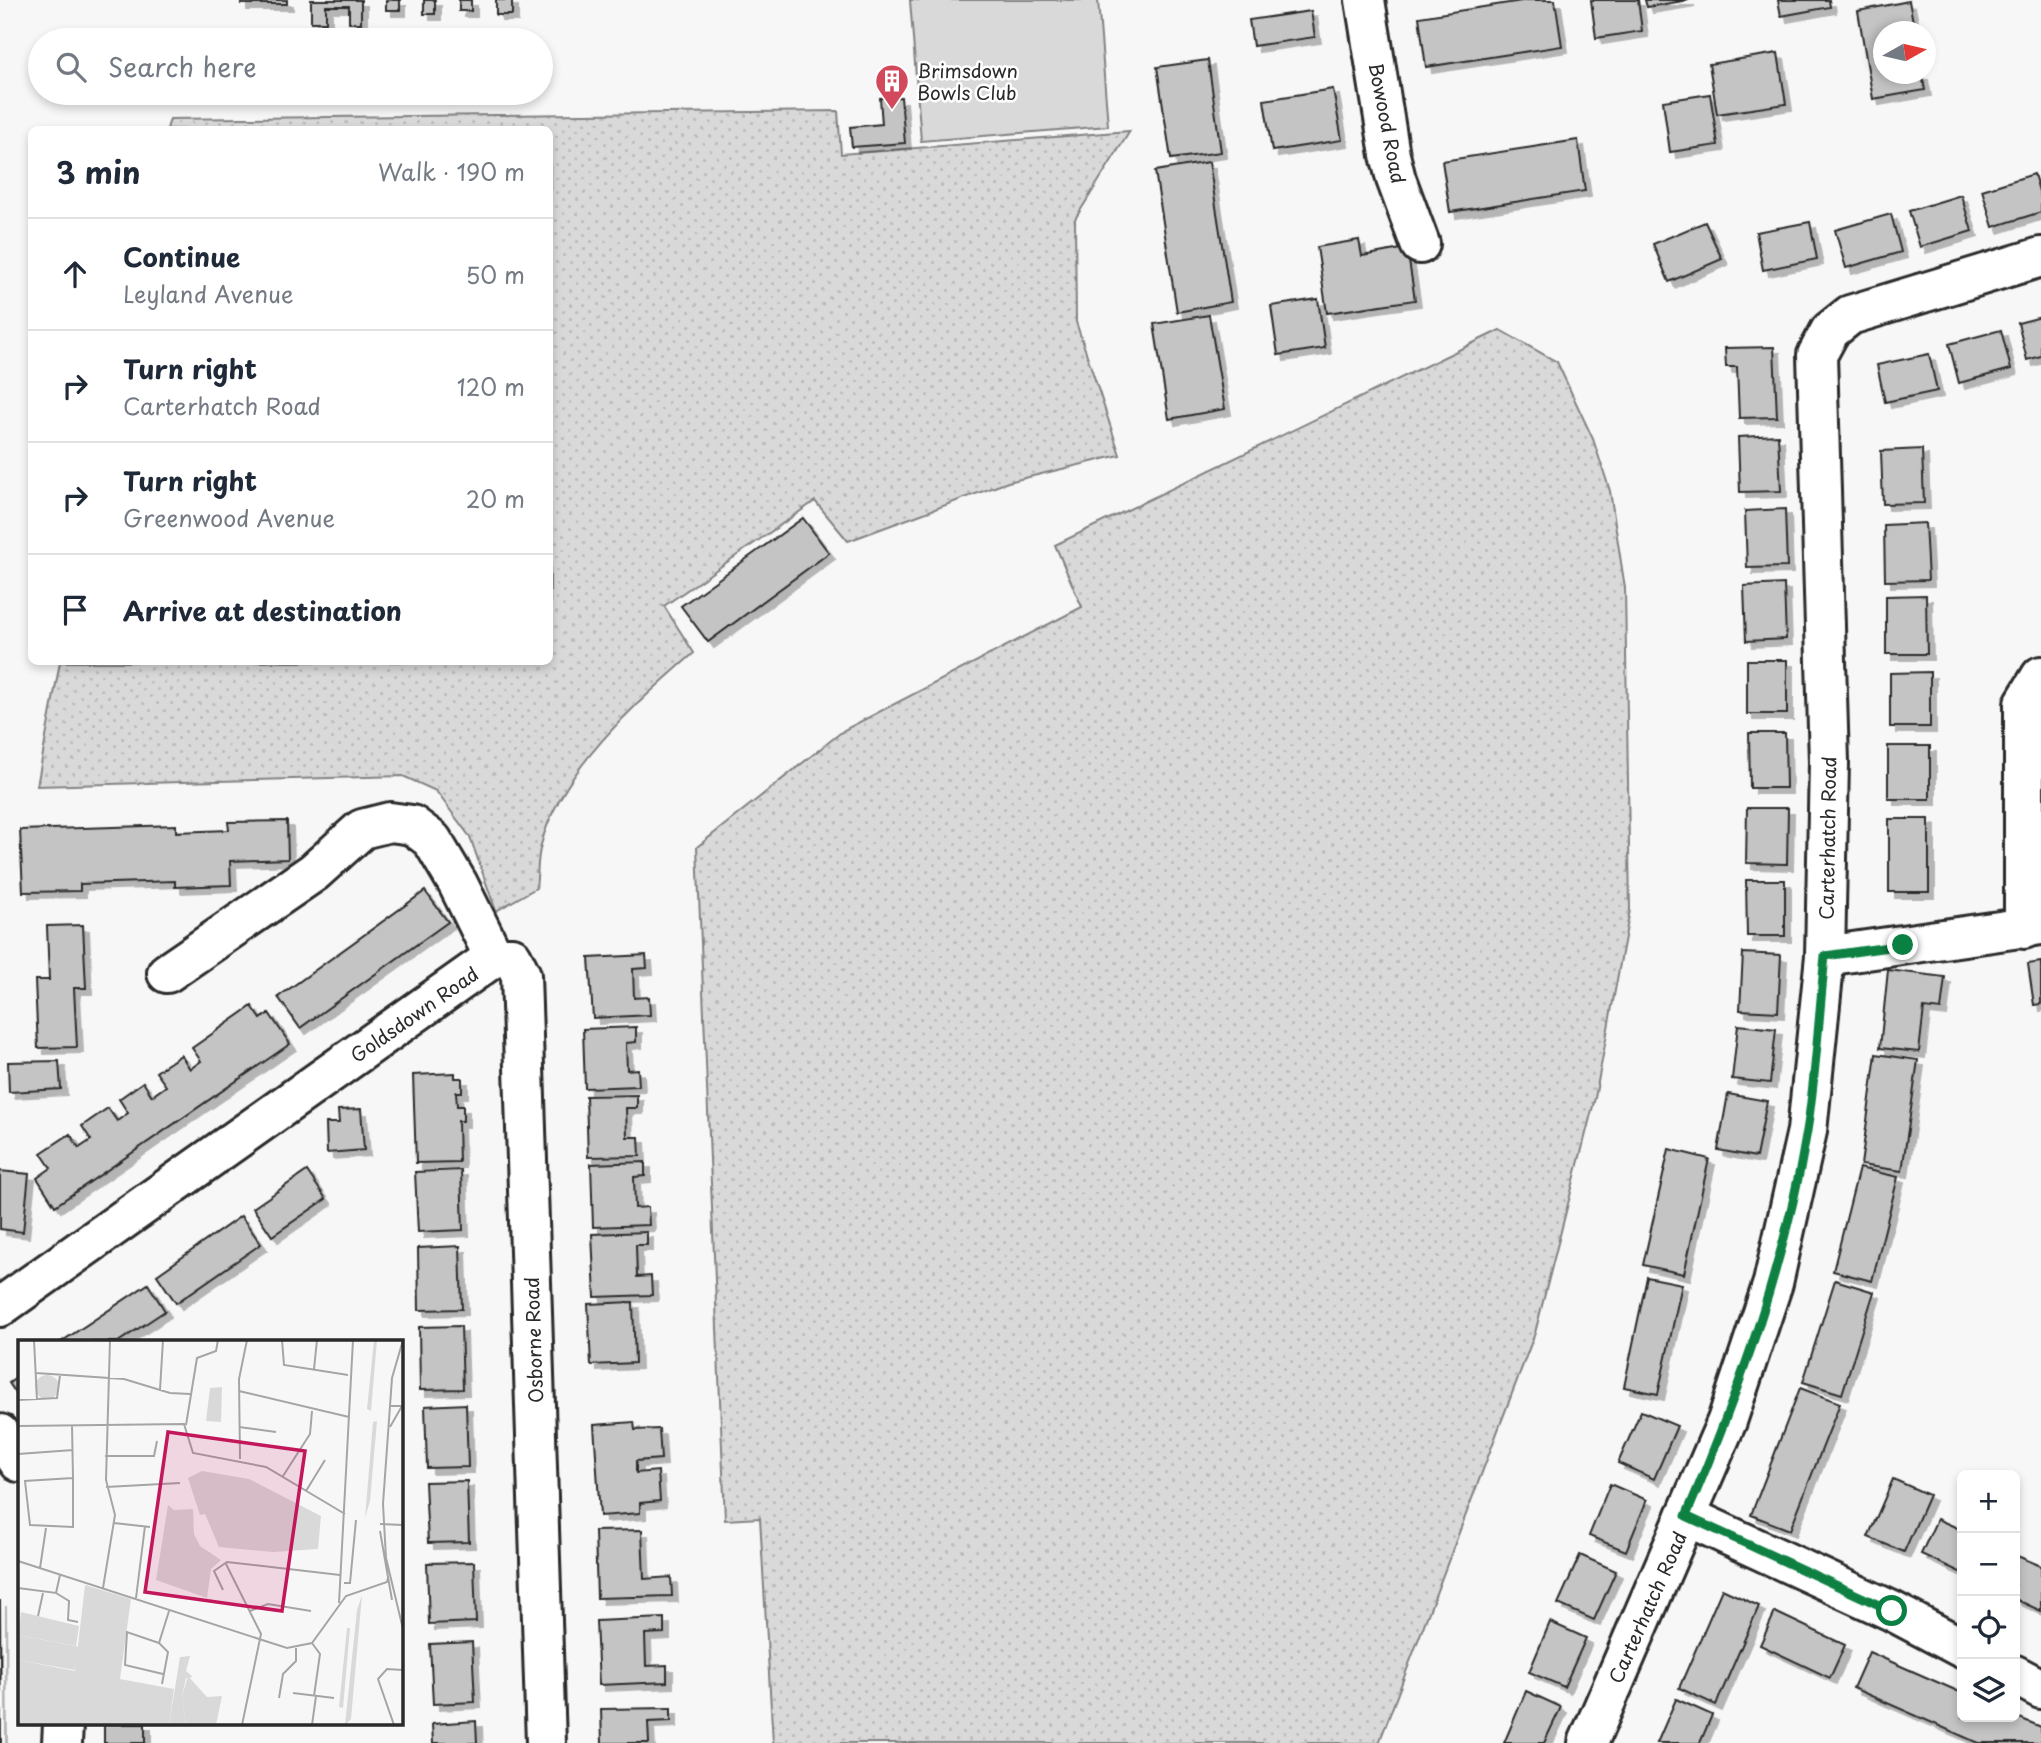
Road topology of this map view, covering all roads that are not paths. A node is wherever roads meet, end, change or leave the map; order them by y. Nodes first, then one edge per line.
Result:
1 (1366, 0) edge
2 (1420, 244) dead end
3 (2041, 257) edge
4 (2041, 676) edge
5 (2032, 927) edge
6 (1825, 956) junction
7 (494, 957) junction
8 (167, 973) dead end
9 (0, 1307) edge
10 (0, 1434) edge
11 (18, 1461) edge
12 (1686, 1516) junction
13 (1957, 1646) edge
14 (2020, 1678) edge
15 (2041, 1689) edge
16 (546, 1743) edge
17 (1588, 1743) edge

1 - 2 street, Bowood Road
3 - 6 street, Carterhatch Road
4 - 5 street
5 - 6 street
6 - 12 street, Carterhatch Road
7 - 8 street, Goldsdown Road
7 - 9 street, Goldsdown Road
7 - 16 street, Osborne Road
10 - 11 street
12 - 13 street
12 - 17 street, Carterhatch Road
14 - 15 street

